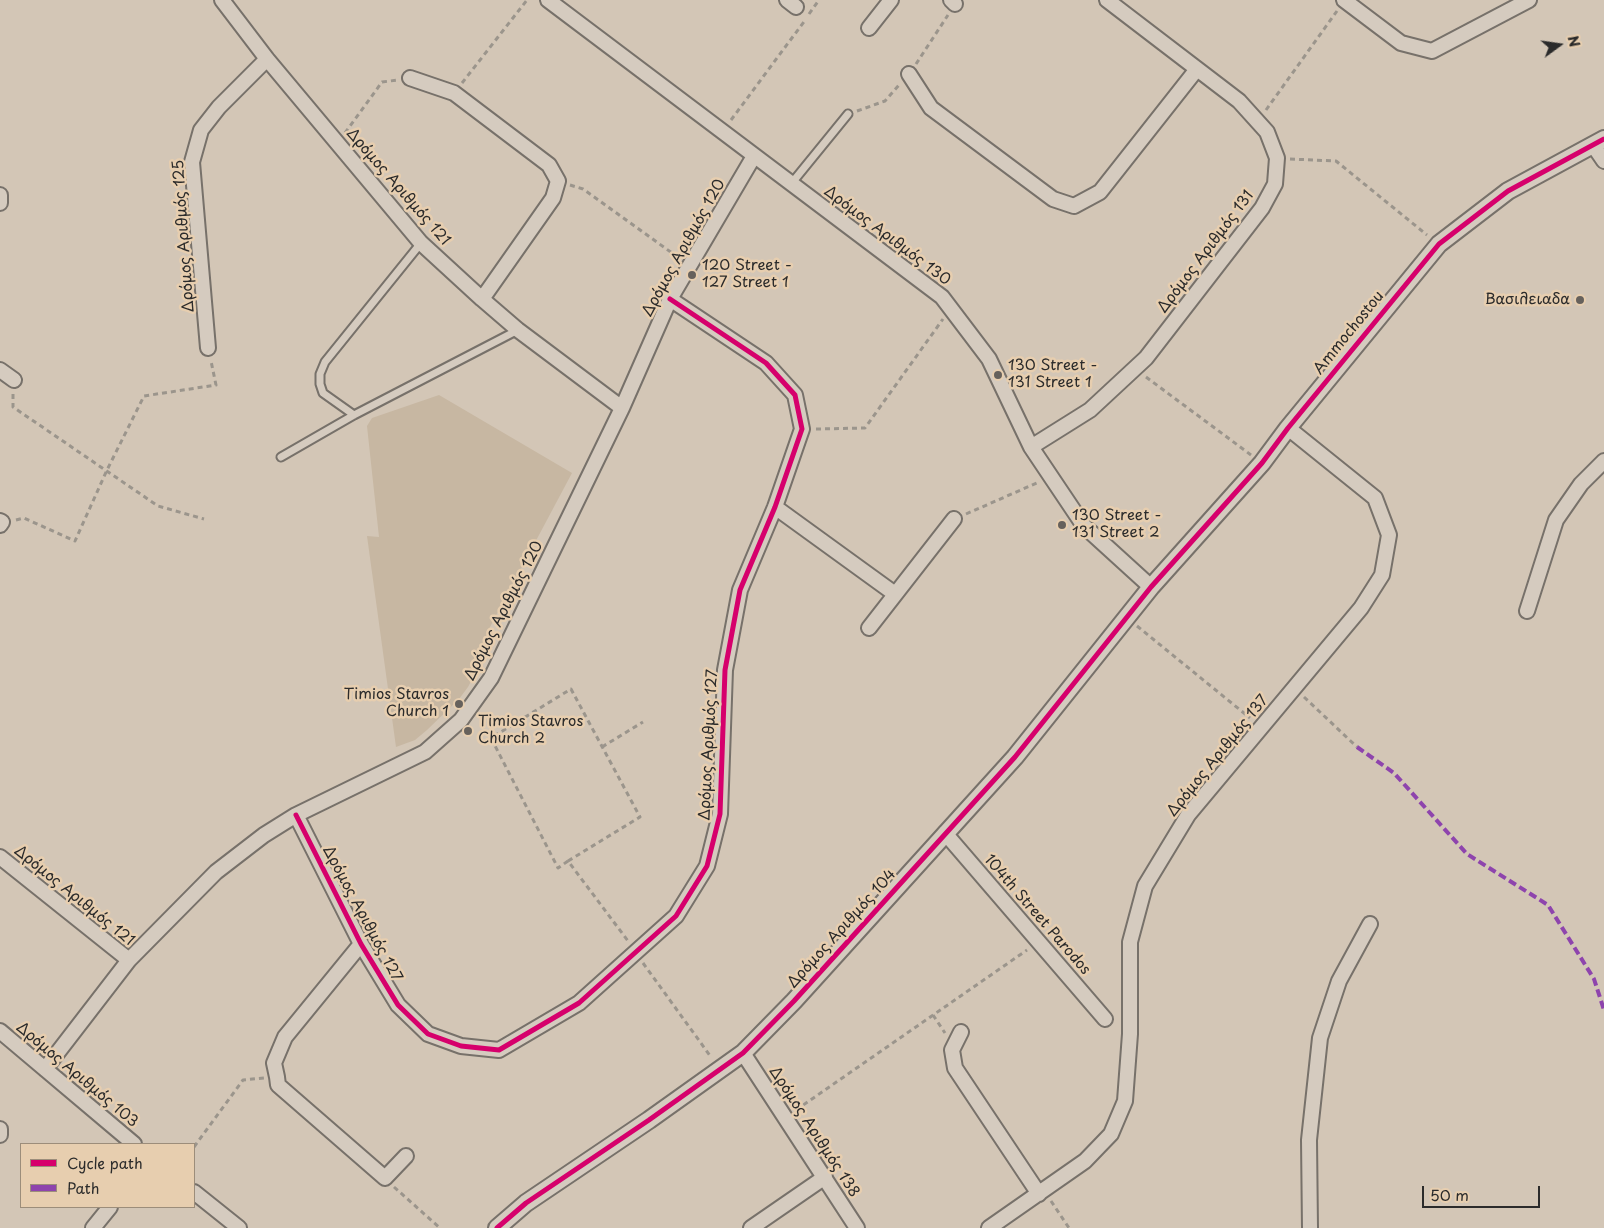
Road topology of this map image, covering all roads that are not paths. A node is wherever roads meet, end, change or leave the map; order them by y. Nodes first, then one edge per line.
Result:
1 (222, 0) edge
2 (548, 0) edge
3 (891, 0) edge
4 (1108, 0) edge
5 (1344, 0) edge
6 (1529, 0) edge
7 (869, 28) dead end
8 (267, 59) junction
9 (1197, 69) junction
10 (909, 74) dead end
11 (410, 78) road end
12 (848, 114) dead end
13 (1599, 142) edge
14 (754, 156) junction
15 (1604, 161) edge
16 (791, 184) junction
17 (0, 195) edge
18 (0, 203) edge
19 (421, 242) junction
20 (482, 299) junction
21 (670, 299) junction
22 (518, 330) junction
23 (208, 348) road end
24 (0, 370) edge
25 (14, 380) road end
26 (622, 408) junction
27 (354, 415) junction
28 (1288, 428) junction
29 (1031, 447) junction
30 (282, 457) dead end
31 (1604, 461) edge
32 (775, 507) junction
33 (954, 519) road end
34 (1151, 587) junction
35 (895, 594) junction
36 (1527, 611) dead end
37 (869, 628) dead end
38 (296, 815) junction
39 (945, 833) junction
40 (0, 858) edge
41 (1370, 924) dead end
42 (361, 944) junction
43 (128, 960) junction
44 (1105, 1019) dead end
45 (0, 1031) edge
46 (961, 1032) dead end
47 (743, 1053) junction
48 (45, 1069) junction
49 (0, 1129) edge
50 (0, 1135) edge
51 (133, 1143) edge
52 (406, 1156) dead end
53 (825, 1177) junction
54 (1041, 1192) junction
55 (195, 1193) edge
56 (109, 1208) edge
57 (93, 1228) edge
58 (239, 1228) edge
59 (497, 1228) edge
60 (751, 1228) edge
61 (857, 1228) edge
62 (989, 1228) edge
63 (1310, 1228) edge

1 - 8 street, Δρόμος Αριθμός 121
2 - 14 street, Δρόμος Αριθμός 130
3 - 7 street
4 - 9 street, Δρόμος Αριθμός 131
5 - 6 street
8 - 19 street, Δρόμος Αριθμός 121
8 - 23 street, Δρόμος Αριθμός 125
9 - 10 street
9 - 29 street, Δρόμος Αριθμός 131
11 - 20 street
12 - 16 lane
13 - 15 street
13 - 28 street, Ammochostou
14 - 16 street, Δρόμος Αριθμός 130
14 - 21 street, Δρόμος Αριθμός 120
16 - 29 street, Δρόμος Αριθμός 130
17 - 18 street
19 - 20 street, Δρόμος Αριθμός 121
19 - 27 lane
20 - 22 street, Δρόμος Αριθμός 121
21 - 26 street, Δρόμος Αριθμός 120
21 - 32 street, Δρόμος Αριθμός 127
22 - 26 street, Δρόμος Αριθμός 121
22 - 27 lane
24 - 25 street
26 - 38 street, Δρόμος Αριθμός 120
27 - 30 lane
28 - 34 street, Ammochostou
28 - 54 street, Δρόμος Αριθμός 137
29 - 34 street, Δρόμος Αριθμός 130
31 - 36 street
32 - 35 street
32 - 42 street, Δρόμος Αριθμός 127
33 - 35 street
34 - 39 street, Δρόμος Αριθμός 104
35 - 37 street
38 - 42 street, Δρόμος Αριθμός 127
38 - 43 street, Δρόμος Αριθμός 120
39 - 44 street, 104th Street Parodos
39 - 47 street, Δρόμος Αριθμός 104
40 - 43 street, Δρόμος Αριθμός 121
41 - 63 street
42 - 52 street
43 - 48 street, Δρόμος Αριθμός 120
45 - 48 street, Δρόμος Αριθμός 103
46 - 54 street
47 - 53 street, Δρόμος Αριθμός 138
47 - 59 street, Δρόμος Αριθμός 104
48 - 51 street, Δρόμος Αριθμός 103
49 - 50 street
53 - 60 street
53 - 61 street, Δρόμος Αριθμός 138
54 - 62 street, Δρόμος Αριθμός 137
55 - 58 street
56 - 57 street

